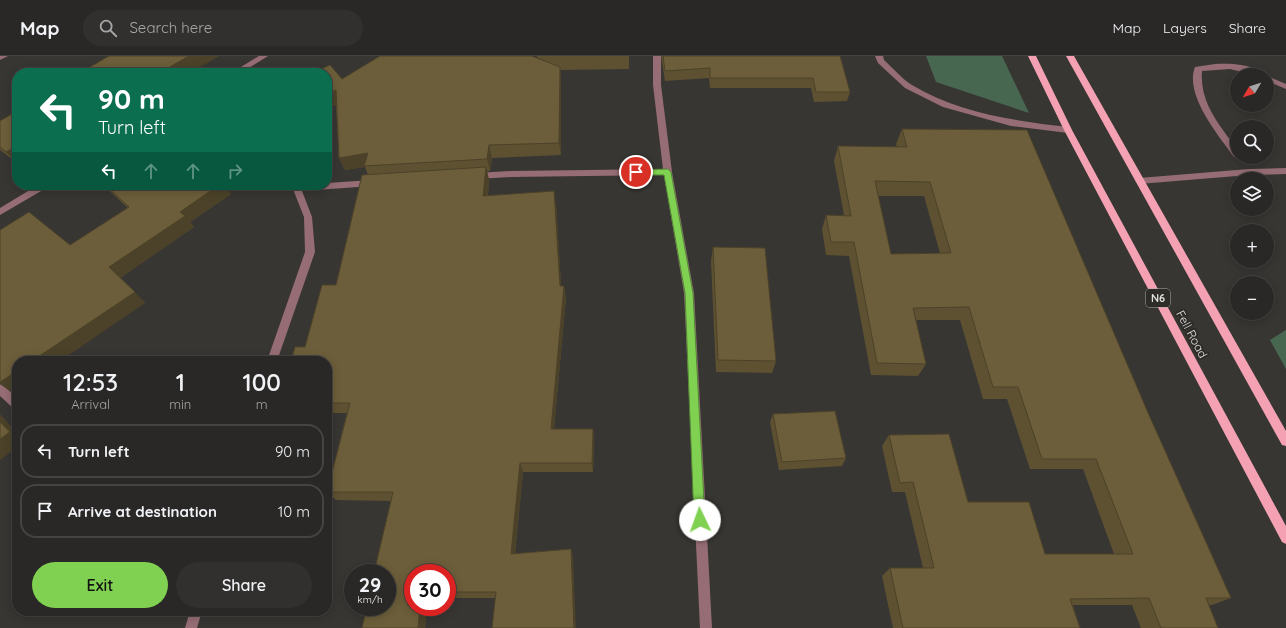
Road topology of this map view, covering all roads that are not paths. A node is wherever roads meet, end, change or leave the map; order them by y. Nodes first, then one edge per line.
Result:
1 (4, 56) edge
2 (264, 56) edge
3 (657, 56) edge
4 (878, 56) edge
5 (1032, 56) edge
6 (1070, 56) edge
7 (0, 58) edge
8 (244, 68) edge
9 (1244, 68) edge
10 (1274, 82) edge
11 (1286, 88) edge
12 (1068, 130) junction
13 (1230, 144) edge
14 (1244, 164) edge
15 (1286, 171) edge
16 (668, 172) junction
17 (1249, 172) joint
18 (1230, 173) edge
19 (464, 177) edge
20 (1139, 180) junction
21 (379, 183) edge
22 (332, 185) edge
23 (37, 190) edge
24 (296, 190) edge
25 (0, 212) edge
26 (274, 356) edge
27 (0, 389) edge
28 (12, 400) edge
29 (1286, 441) edge
30 (1286, 538) edge
31 (195, 616) edge
32 (191, 628) edge
33 (706, 628) edge

1 - 7 street
2 - 8 street
3 - 16 street
4 - 12 street
5 - 12 main road, Fell Road / N6
6 - 20 main road
9 - 13 street
10 - 11 street
12 - 30 main road, Fell Road / N6
14 - 17 street
15 - 17 street
16 - 19 street
16 - 33 street
18 - 20 street
20 - 29 main road
21 - 22 street
23 - 25 street
24 - 26 street
27 - 28 street
31 - 32 street

